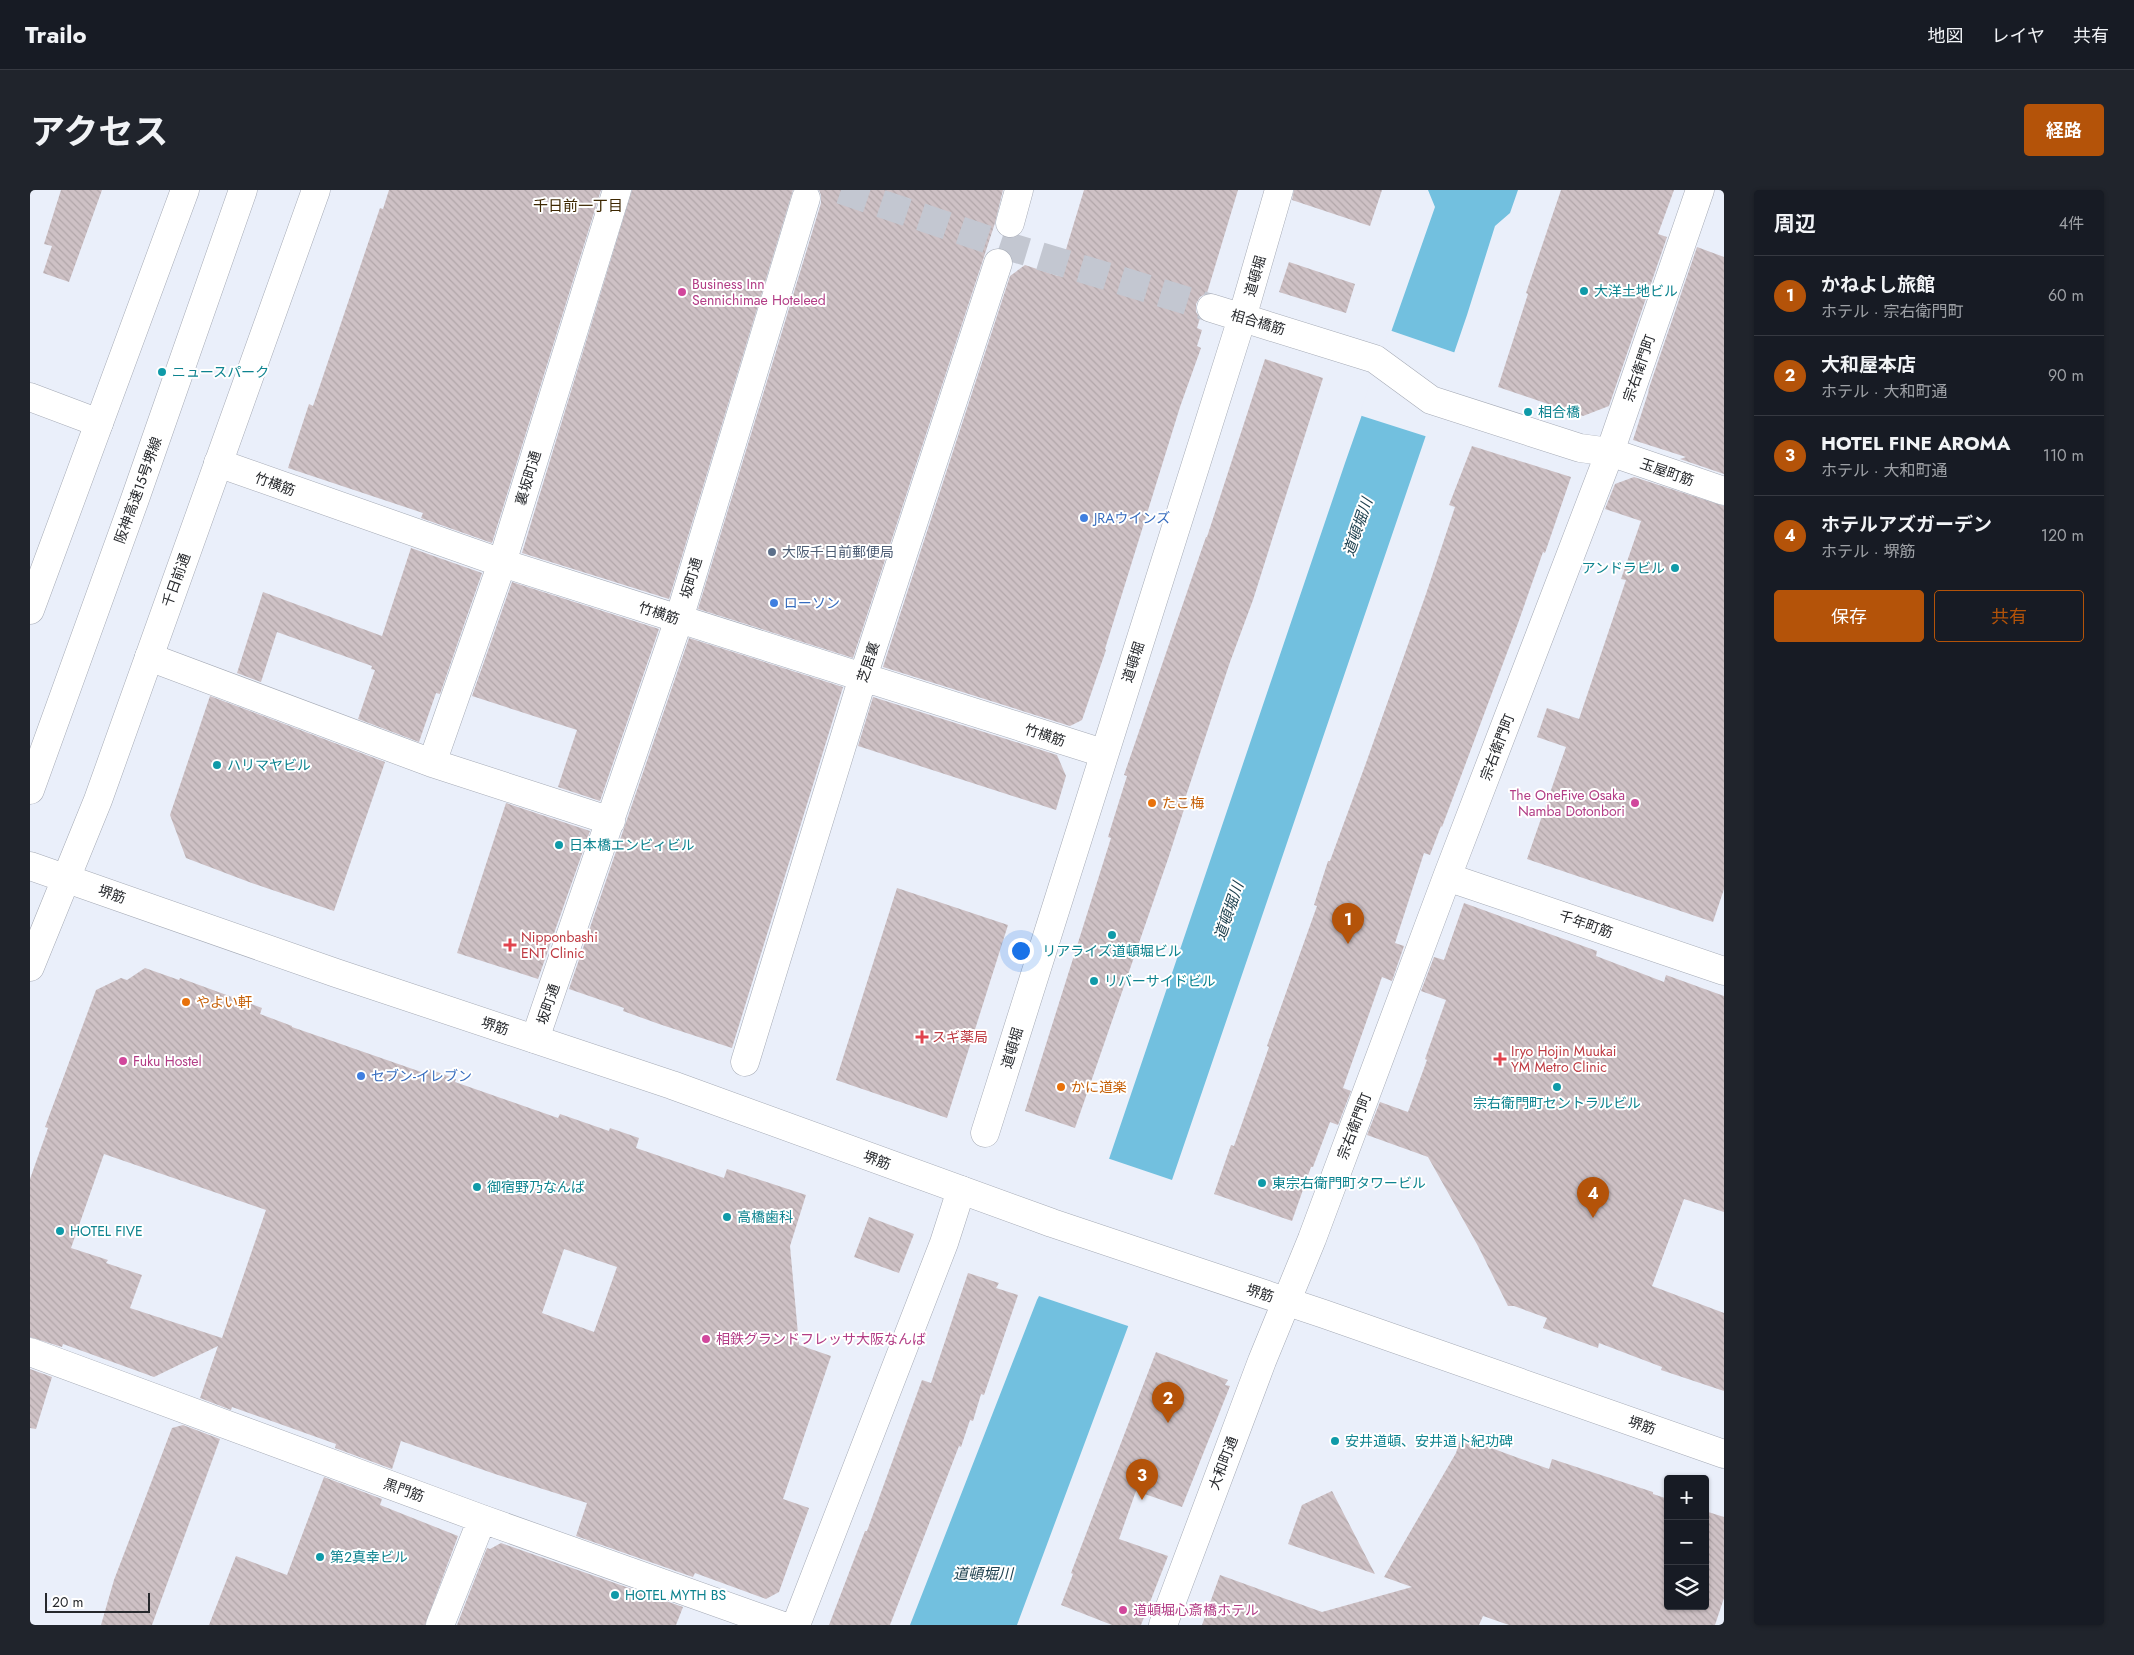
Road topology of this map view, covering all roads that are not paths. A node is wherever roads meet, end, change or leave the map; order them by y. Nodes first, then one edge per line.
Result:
1 (185, 190) edge
2 (243, 190) edge
3 (316, 190) edge
4 (617, 190) edge
5 (1019, 190) edge
6 (1279, 190) edge
7 (1700, 190) edge
8 (806, 198) dead end
9 (1010, 223) dead end
10 (998, 263) dead end
11 (1211, 308) tunnel mouth
12 (1242, 318) junction
13 (30, 396) edge
14 (99, 422) junction
15 (1510, 426) joint
16 (1610, 452) junction
17 (218, 463) junction
18 (1724, 491) edge
19 (502, 563) junction
20 (30, 608) edge
21 (679, 620) junction
22 (148, 657) junction
23 (863, 677) junction
24 (1103, 753) junction
25 (432, 763) junction
26 (30, 790) edge
27 (611, 821) junction
28 (30, 866) edge
29 (1447, 877) junction
30 (66, 878) junction
31 (30, 967) edge
32 (1724, 971) edge
33 (535, 1039) junction
34 (745, 1062) dead end
35 (985, 1133) dead end
36 (961, 1190) junction
37 (1286, 1302) junction
38 (30, 1352) edge
39 (1724, 1454) edge
40 (482, 1519) junction
41 (440, 1625) edge
42 (780, 1625) edge
43 (796, 1625) edge
44 (1162, 1625) edge

1 - 14 main road
2 - 26 main road, 阪神高速15号堺線
3 - 17 main road, 千日前通
4 - 19 main road, 裏坂町通
5 - 9 main road
6 - 12 main road, 道頓堀
7 - 16 main road, 宗右衛門町
8 - 21 main road, 坂町通
10 - 23 main road, 芝居裏
11 - 12 main road, 相合橋筋
12 - 15 main road, 相合橋筋
12 - 24 main road, 道頓堀
13 - 14 main road
14 - 20 main road
15 - 16 main road, 玉屋町筋
16 - 18 main road, 玉屋町筋
16 - 29 main road, 宗右衛門町
17 - 19 main road, 竹横筋
17 - 22 main road, 千日前通
19 - 21 main road, 竹横筋
19 - 25 main road, 裏坂町通
21 - 23 main road, 竹横筋
21 - 27 main road, 坂町通
22 - 25 main road
22 - 30 main road, 千日前通
23 - 24 main road, 竹横筋
23 - 34 main road, 芝居裏
24 - 35 main road, 道頓堀
25 - 27 main road
27 - 33 main road, 坂町通
28 - 30 main road, 堺筋
29 - 32 main road, 千年町筋
29 - 37 main road, 宗右衛門町
30 - 31 main road, 千日前通
30 - 33 main road, 堺筋
33 - 36 main road, 堺筋
36 - 37 main road, 堺筋
36 - 43 main road
37 - 39 main road, 堺筋
37 - 44 main road, 大和町通
38 - 40 main road, 黒門筋
40 - 41 main road
40 - 42 main road, 黒門筋

